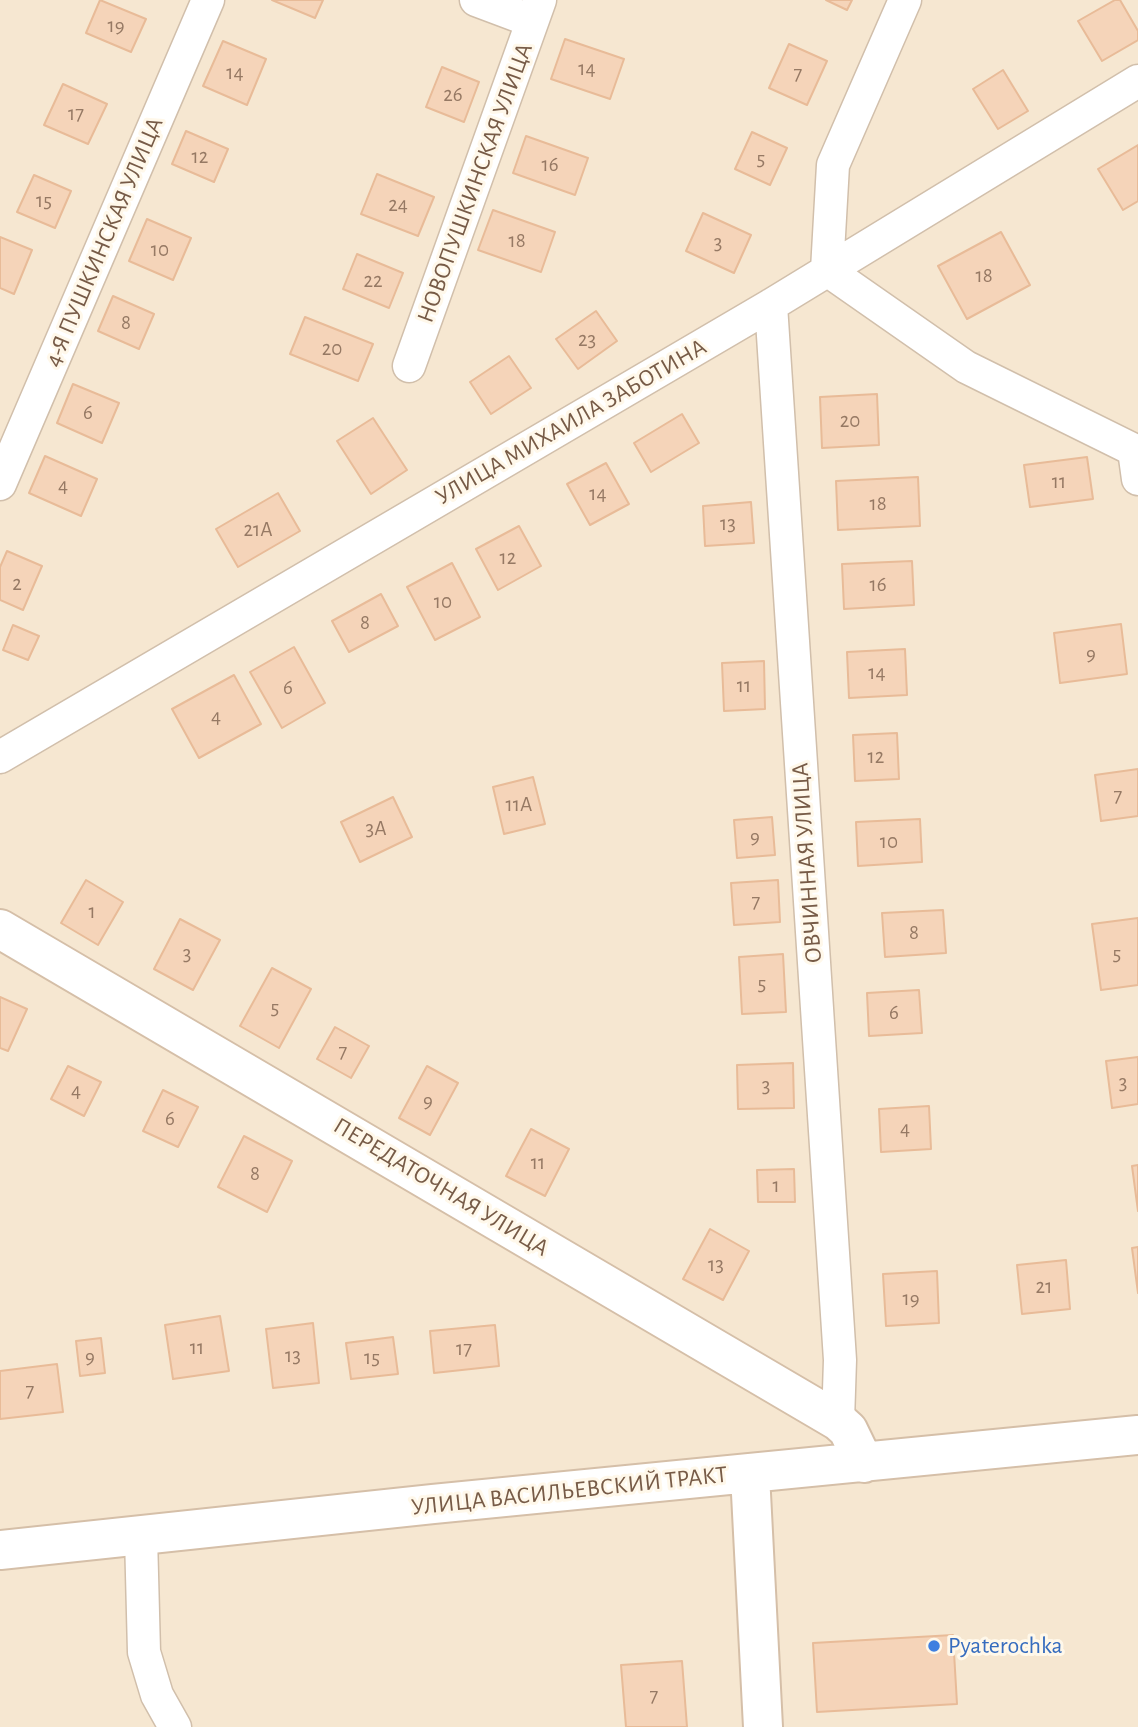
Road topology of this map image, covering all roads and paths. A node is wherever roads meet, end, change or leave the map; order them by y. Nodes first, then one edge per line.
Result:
1 (208, 0) edge
2 (477, 0) edge
3 (905, 0) edge
4 (536, 11) edge
5 (1138, 81) edge
6 (828, 270) junction
7 (771, 305) junction
8 (410, 366) dead end
9 (1136, 465) edge
10 (0, 484) edge
11 (0, 757) edge
12 (0, 929) edge
13 (838, 1421) junction
14 (1138, 1435) edge
15 (864, 1463) junction
16 (750, 1474) junction
17 (141, 1535) junction
18 (0, 1550) edge
19 (175, 1727) edge
20 (763, 1727) edge

1 - 10 street, 4-Я ПУШКИНСКАЯ УЛИЦА
2 - 4 street
3 - 6 street
4 - 8 street, НОВОПУШКИНСКАЯ УЛИЦА
5 - 6 street, УЛИЦА МИХАИЛА ЗАБОТИНА
6 - 7 street, УЛИЦА МИХАИЛА ЗАБОТИНА
6 - 9 street
7 - 11 street, УЛИЦА МИХАИЛА ЗАБОТИНА
7 - 13 street, ОВЧИННАЯ УЛИЦА
12 - 13 main road, ПЕРЕДАТОЧНАЯ УЛИЦА
13 - 15 main road, ПЕРЕДАТОЧНАЯ УЛИЦА
14 - 15 main road, УЛИЦА ВАСИЛЬЕВСКИЙ ТРАКТ
15 - 16 main road, УЛИЦА ВАСИЛЬЕВСКИЙ ТРАКТ
16 - 17 main road, УЛИЦА ВАСИЛЬЕВСКИЙ ТРАКТ
16 - 20 main road
17 - 18 main road, УЛИЦА ВАСИЛЬЕВСКИЙ ТРАКТ
17 - 19 street

